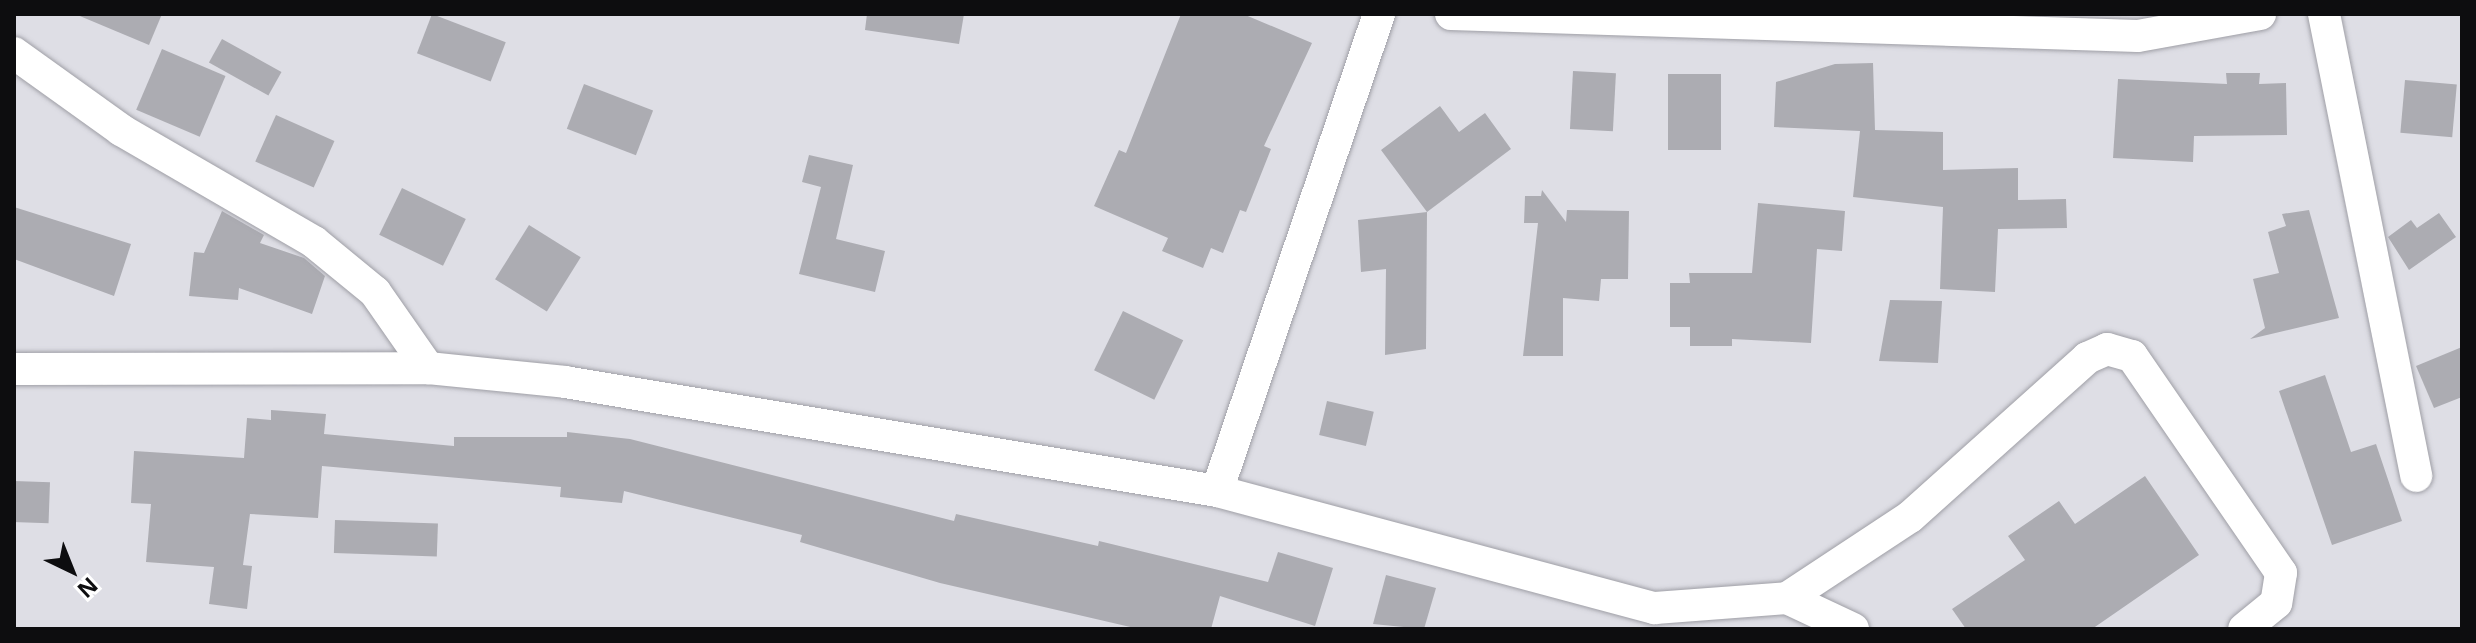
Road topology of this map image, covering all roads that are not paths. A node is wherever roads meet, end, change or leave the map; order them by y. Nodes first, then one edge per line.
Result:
1 (1379, 14) edge
2 (1451, 14) edge
3 (2260, 14) edge
4 (2324, 14) edge
5 (14, 53) edge
6 (428, 368) junction
7 (14, 369) edge
8 (2416, 476) dead end
9 (1217, 491) junction
10 (1787, 598) junction
11 (1853, 629) edge
12 (2244, 629) edge

1 - 9 street
2 - 3 street
4 - 8 street
5 - 6 street
6 - 7 street
6 - 9 street
9 - 10 street
10 - 11 street
10 - 12 street

